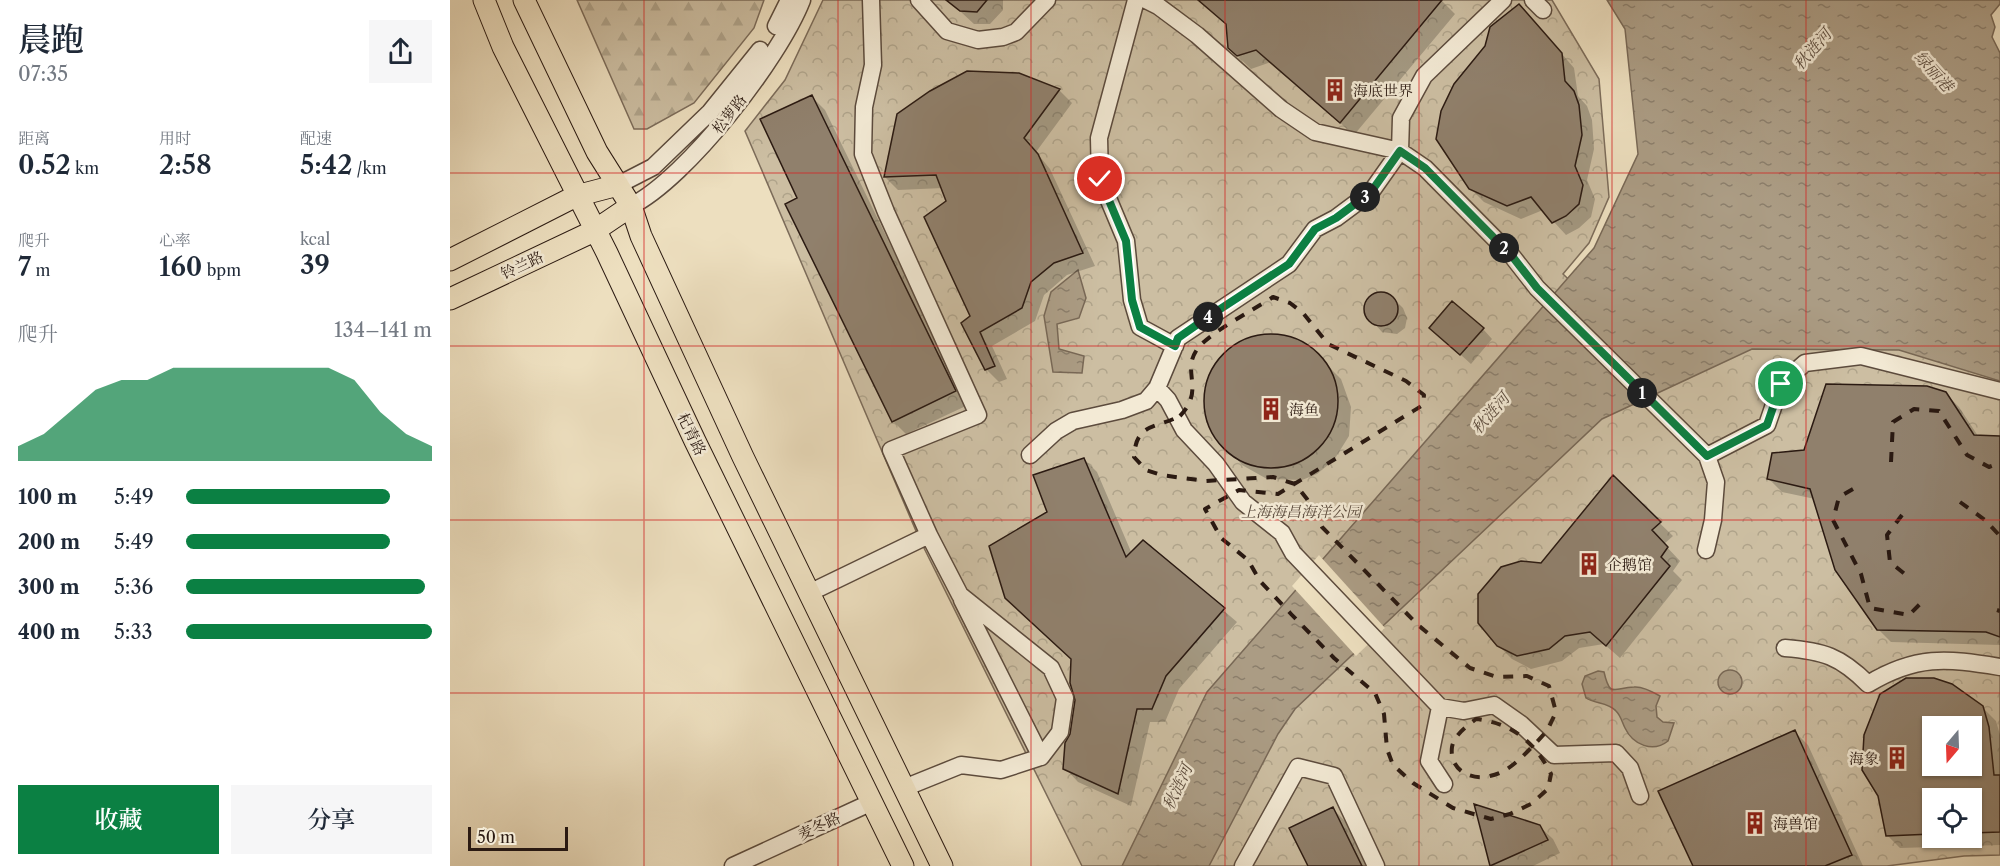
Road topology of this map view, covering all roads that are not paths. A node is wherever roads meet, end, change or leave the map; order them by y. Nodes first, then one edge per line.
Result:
1 (484, 0) edge
2 (524, 0) edge
3 (789, 0) edge
4 (802, 0) edge
5 (871, 0) edge
6 (919, 0) edge
7 (1047, 0) edge
8 (1136, 0) edge
9 (1146, 0) edge
10 (1503, 0) edge
11 (1400, 151) junction
12 (618, 185) junction
13 (576, 196) junction
14 (631, 206) junction
15 (594, 231) junction
16 (450, 260) edge
17 (450, 298) edge
18 (1175, 346) junction
19 (1157, 388) junction
20 (2000, 391) edge
21 (1030, 455) dead end
22 (1707, 456) junction
23 (929, 535) junction
24 (1706, 550) dead end
25 (809, 593) junction
26 (960, 595) junction
27 (1785, 648) dead end
28 (2000, 667) edge
29 (1440, 707) junction
30 (1041, 757) junction
31 (1444, 784) dead end
32 (904, 788) junction
33 (1640, 796) dead end
34 (872, 802) junction
35 (733, 866) edge
36 (903, 866) edge
37 (942, 866) edge
38 (1243, 866) edge
39 (1376, 866) edge

1 - 13 main road, 杞青路
2 - 12 main road
3 - 12 street, 松萝路
4 - 14 street, 松萝路
5 - 23 street
6 - 7 street
8 - 18 street
9 - 11 street
10 - 11 street
11 - 18 street
11 - 22 street
12 - 13 main road
12 - 14 main road
13 - 15 main road, 杞青路
13 - 16 main road
14 - 15 main road, 铃兰路
14 - 25 main road
15 - 17 main road, 铃兰路
15 - 34 main road, 杞青路
18 - 19 street
19 - 21 street
19 - 29 street
20 - 22 street
22 - 24 street
23 - 25 street
23 - 26 street
25 - 32 main road
26 - 30 street
26 - 30 street
27 - 28 street
29 - 31 street
29 - 33 street
30 - 32 street
32 - 37 main road
34 - 35 street, 麦冬路
34 - 36 main road, 杞青路
38 - 39 street

